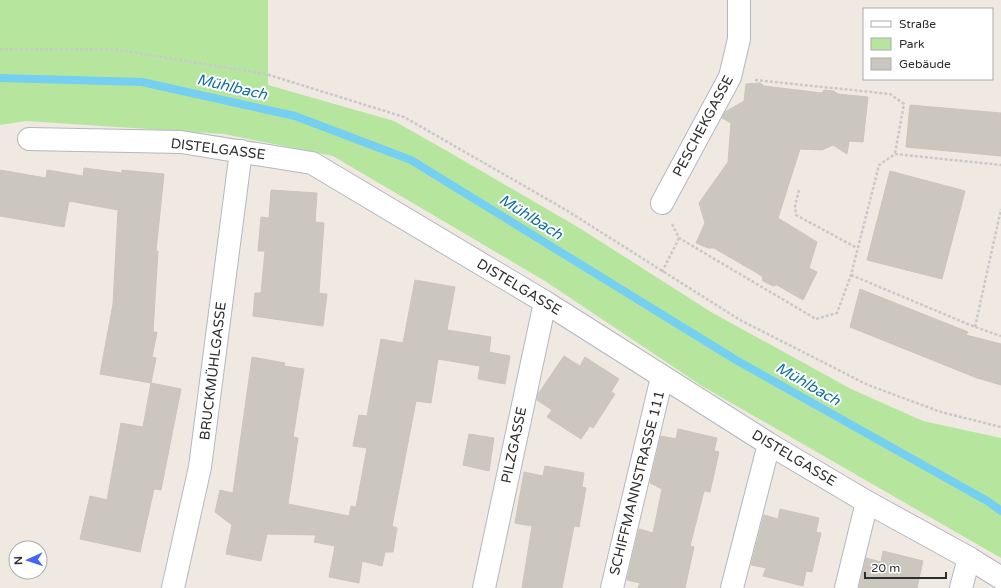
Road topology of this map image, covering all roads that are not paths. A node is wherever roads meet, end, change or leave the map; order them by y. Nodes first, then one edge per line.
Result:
1 (739, 0) edge
2 (29, 139) dead end
3 (241, 151) junction
4 (662, 203) road end
5 (545, 302) junction
6 (662, 377) junction
7 (769, 444) junction
8 (867, 502) junction
9 (969, 558) junction
10 (1001, 578) edge
11 (173, 588) edge
12 (484, 588) edge
13 (612, 588) edge
14 (732, 588) edge
15 (846, 588) edge
16 (961, 588) edge

1 - 4 street, PESCHEKGASSE
2 - 3 street, DISTELGASSE
3 - 5 street, DISTELGASSE
3 - 11 street, BRUCKMÜHLGASSE
5 - 6 street, DISTELGASSE
5 - 12 street, PILZGASSE
6 - 7 street, DISTELGASSE
6 - 13 street, SCHIFFMANNSTRASSE 111
7 - 8 street, DISTELGASSE
7 - 14 street
8 - 9 street, DISTELGASSE
8 - 15 street
9 - 10 street, DISTELGASSE
9 - 16 street

